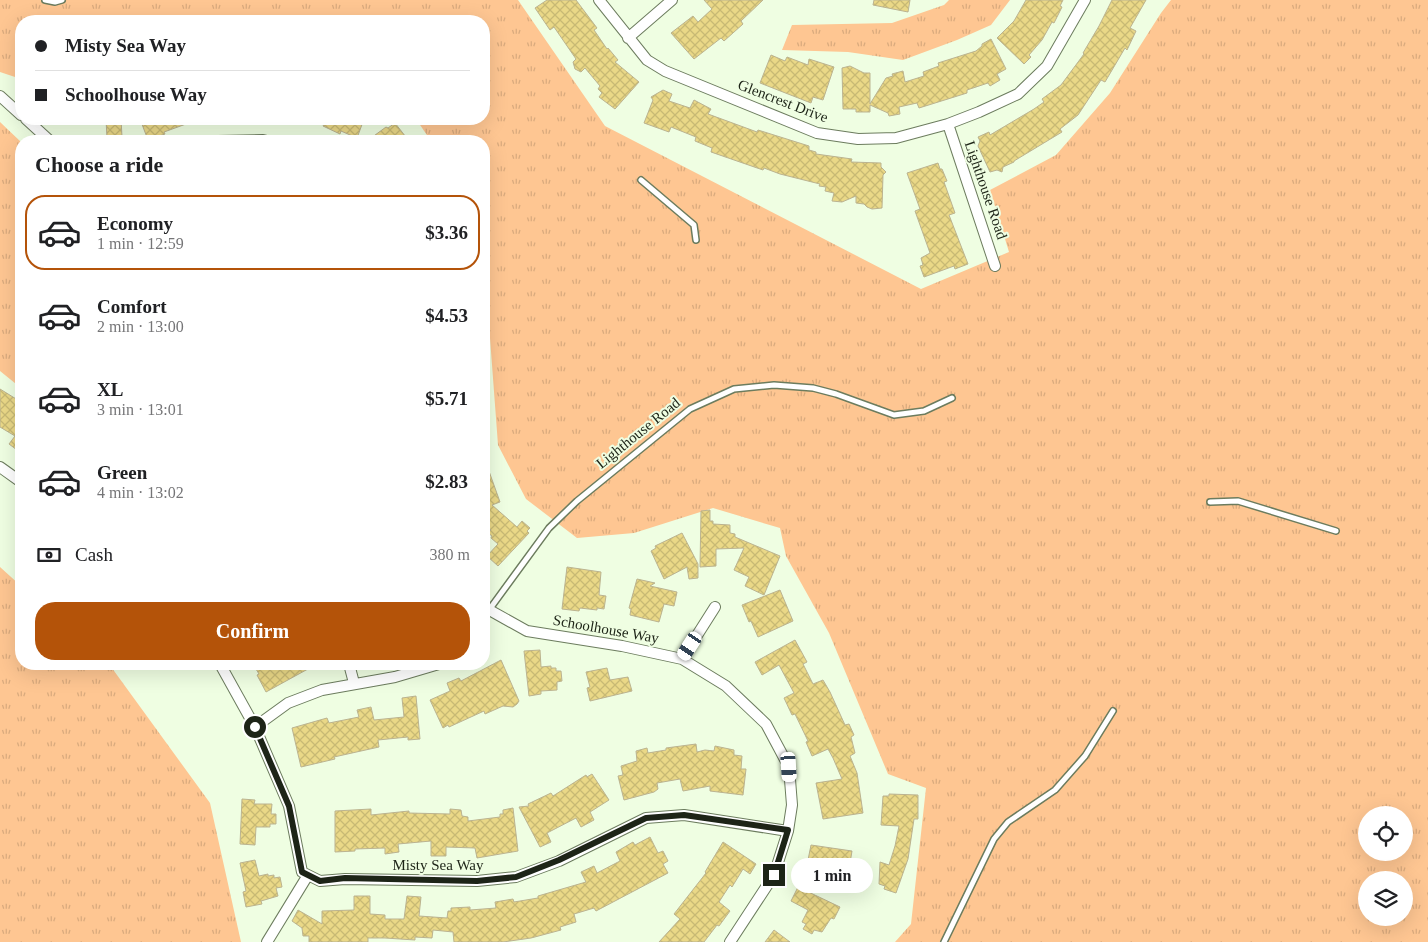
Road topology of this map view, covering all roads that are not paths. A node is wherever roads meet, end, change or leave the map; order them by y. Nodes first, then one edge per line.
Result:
1 (42, 0) edge
2 (62, 0) edge
3 (599, 0) edge
4 (672, 0) edge
5 (1085, 0) edge
6 (628, 38) junction
7 (0, 96) edge
8 (15, 110) edge
9 (948, 124) junction
10 (33, 125) edge
11 (43, 135) edge
12 (641, 180) dead end
13 (696, 240) dead end
14 (995, 266) dead end
15 (952, 398) dead end
16 (0, 466) edge
17 (15, 477) edge
18 (1210, 502) dead end
19 (1336, 531) dead end
20 (490, 605) edge
21 (715, 607) dead end
22 (490, 614) edge
23 (682, 659) junction
24 (223, 670) edge
25 (351, 670) edge
26 (419, 670) edge
27 (354, 683) junction
28 (1113, 711) dead end
29 (255, 727) junction
30 (788, 830) junction
31 (308, 875) junction
32 (267, 942) edge
33 (730, 942) edge
34 (944, 942) edge

1 - 2 lane
3 - 6 street, Glencrest Drive
4 - 6 street
5 - 9 street, Glencrest Drive
6 - 9 street, Glencrest Drive
7 - 8 street
9 - 14 street, Lighthouse Road
10 - 11 street
12 - 13 lane
15 - 20 lane, Lighthouse Road
16 - 17 street
18 - 19 lane
21 - 23 street
22 - 23 street, Schoolhouse Way
23 - 30 street, Schoolhouse Way
24 - 29 street
25 - 27 street
26 - 27 street
27 - 29 street
28 - 34 lane
29 - 31 street
30 - 31 street, Misty Sea Way
30 - 33 street, Schoolhouse Way
31 - 32 street

